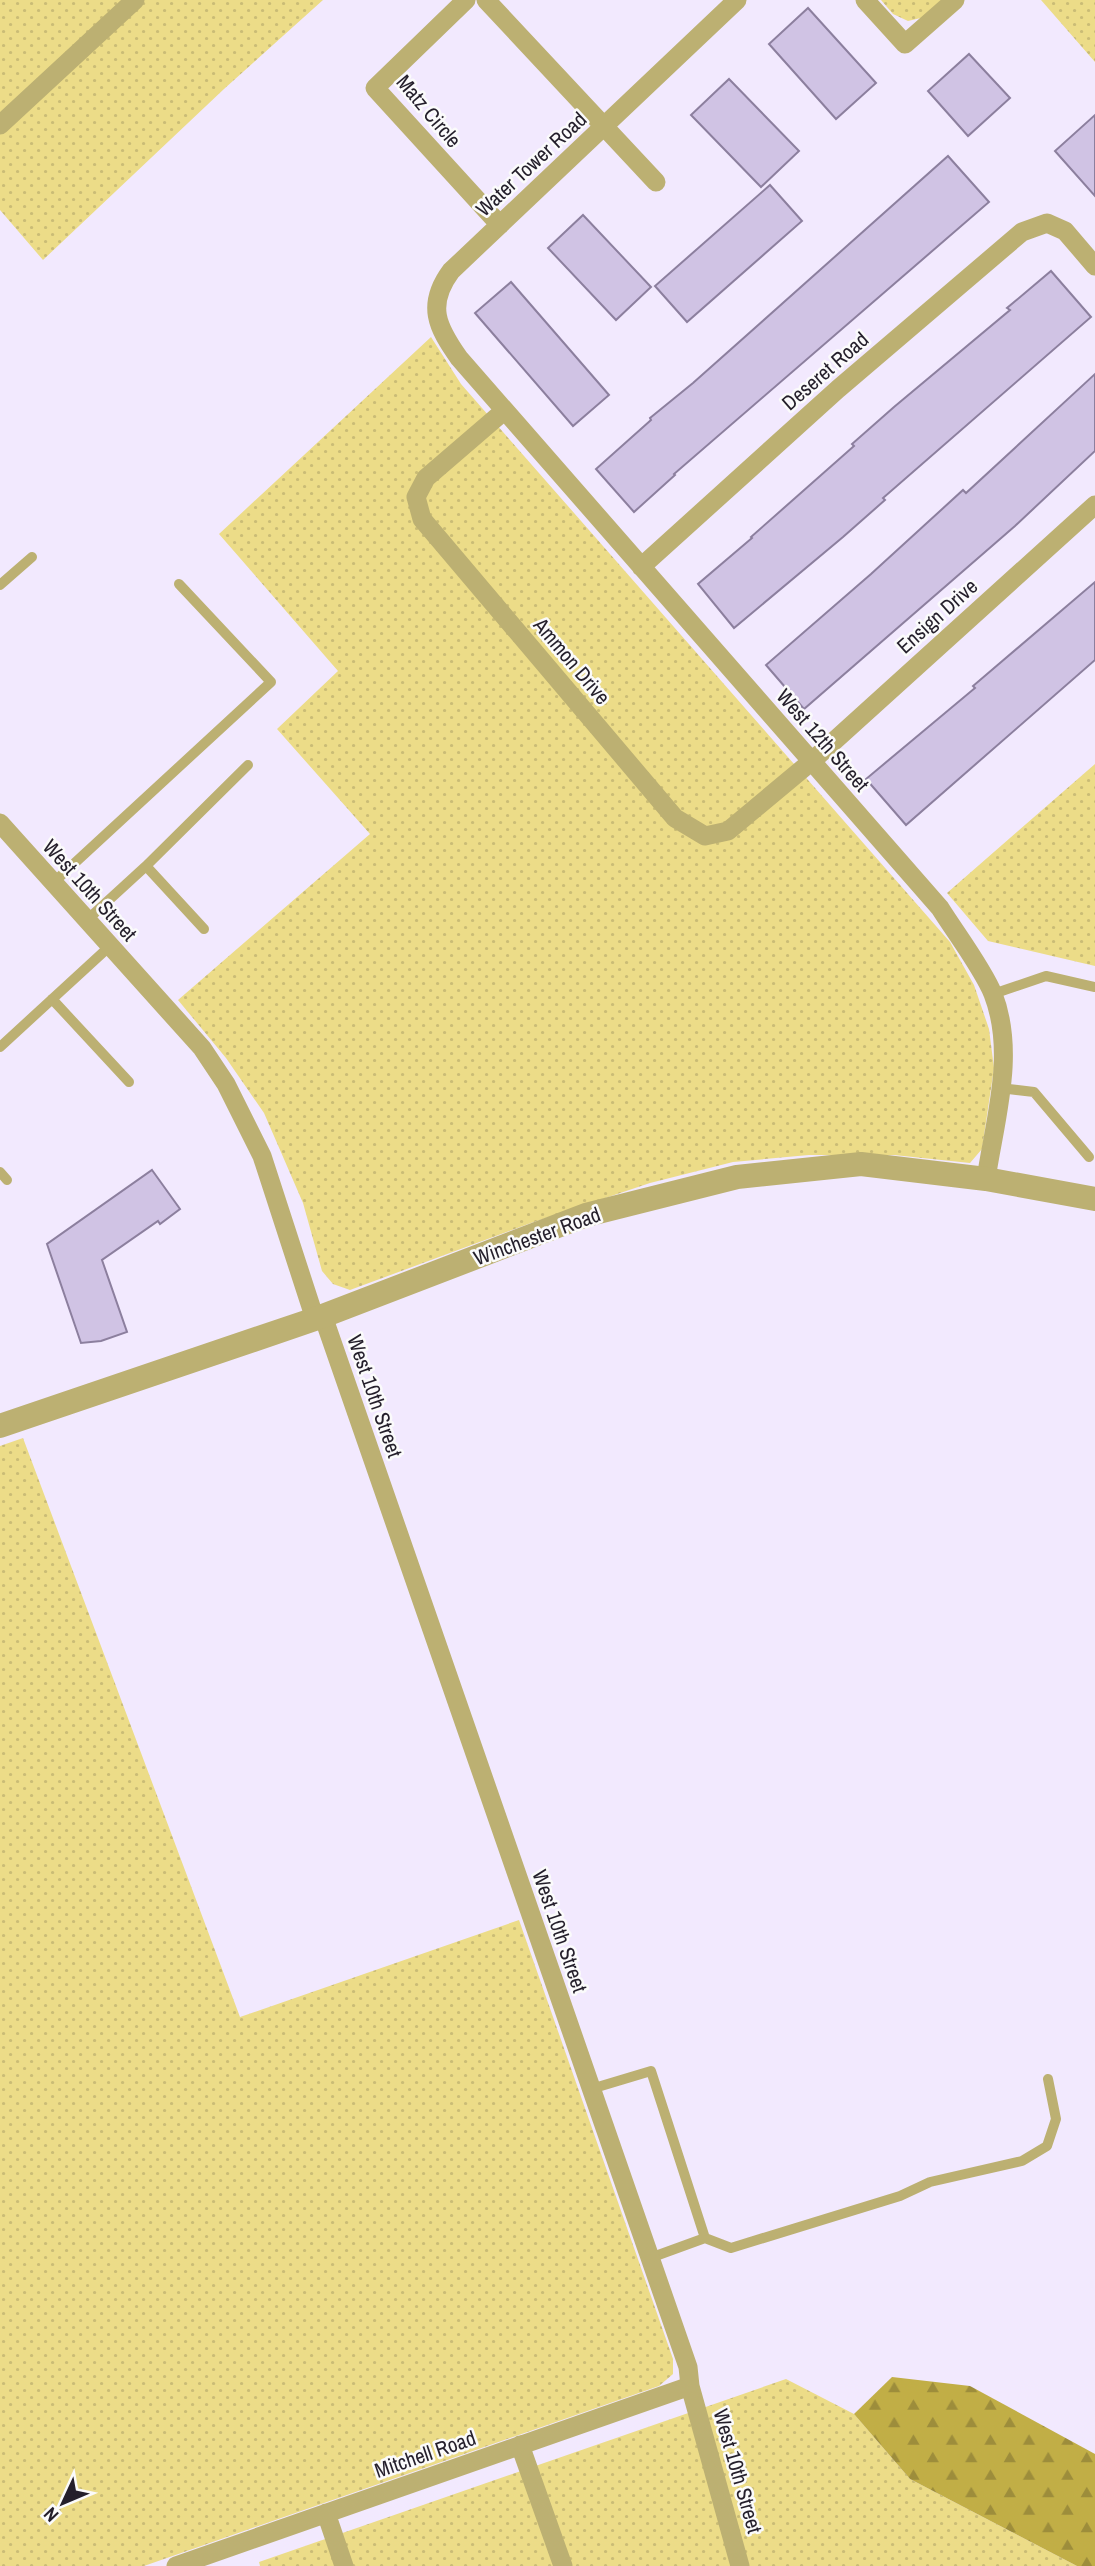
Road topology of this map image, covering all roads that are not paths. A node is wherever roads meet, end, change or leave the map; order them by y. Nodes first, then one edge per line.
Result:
1 (135, 0) edge
2 (466, 0) edge
3 (486, 0) edge
4 (737, 0) edge
5 (865, 0) edge
6 (955, 0) edge
7 (0, 125) edge
8 (605, 125) junction
9 (656, 182) dead end
10 (500, 225) junction
11 (1095, 267) edge
12 (482, 385) joint
13 (504, 411) junction
14 (1095, 505) edge
15 (32, 557) dead end
16 (641, 567) junction
17 (179, 584) dead end
18 (0, 585) edge
19 (812, 761) junction
20 (248, 765) dead end
21 (0, 823) edge
22 (146, 866) junction
23 (53, 883) junction
24 (86, 921) junction
25 (204, 929) dead end
26 (110, 946) junction
27 (1095, 987) edge
28 (993, 994) junction
29 (52, 999) junction
30 (0, 1047) edge
31 (129, 1082) dead end
32 (1000, 1088) junction
33 (1089, 1157) dead end
34 (986, 1179) junction
35 (1095, 1199) edge
36 (319, 1318) junction
37 (0, 1426) edge
38 (1048, 2079) dead end
39 (591, 2089) junction
40 (705, 2238) junction
41 (650, 2258) junction
42 (690, 2386) junction
43 (520, 2445) junction
44 (326, 2514) junction
45 (176, 2566) edge
46 (344, 2566) edge
47 (563, 2566) edge
48 (740, 2566) edge

1 - 7 street
2 - 10 street, Matz Circle
3 - 8 street
4 - 8 street, Water Tower Road
5 - 6 street
8 - 9 street
8 - 10 street, Water Tower Road
10 - 12 street, Water Tower Road
11 - 16 street, Deseret Road
12 - 13 street, West 12th Street
13 - 16 street, West 12th Street
13 - 19 street, Ammon Drive
14 - 19 street, Ensign Drive
15 - 18 lane
16 - 19 street, West 12th Street
17 - 23 lane
19 - 28 street, West 12th Street
20 - 22 lane
21 - 23 street, West 10th Street
22 - 24 lane
22 - 25 lane
23 - 24 street, West 10th Street
24 - 26 street, West 10th Street
26 - 29 lane
26 - 36 street, West 10th Street
27 - 28 lane
28 - 32 street, West 12th Street
29 - 30 lane
29 - 31 lane
32 - 33 lane
32 - 34 street, West 12th Street
34 - 35 street, Winchester Road
34 - 36 street, Winchester Road
36 - 37 street, Winchester Road
36 - 39 street, West 10th Street
38 - 40 lane
39 - 40 lane
39 - 41 street, West 10th Street
40 - 41 lane
41 - 42 street, West 10th Street
42 - 43 street, Mitchell Road
42 - 48 street, West 10th Street
43 - 44 street, Mitchell Road
43 - 47 street
44 - 45 street, Mitchell Road
44 - 46 street

